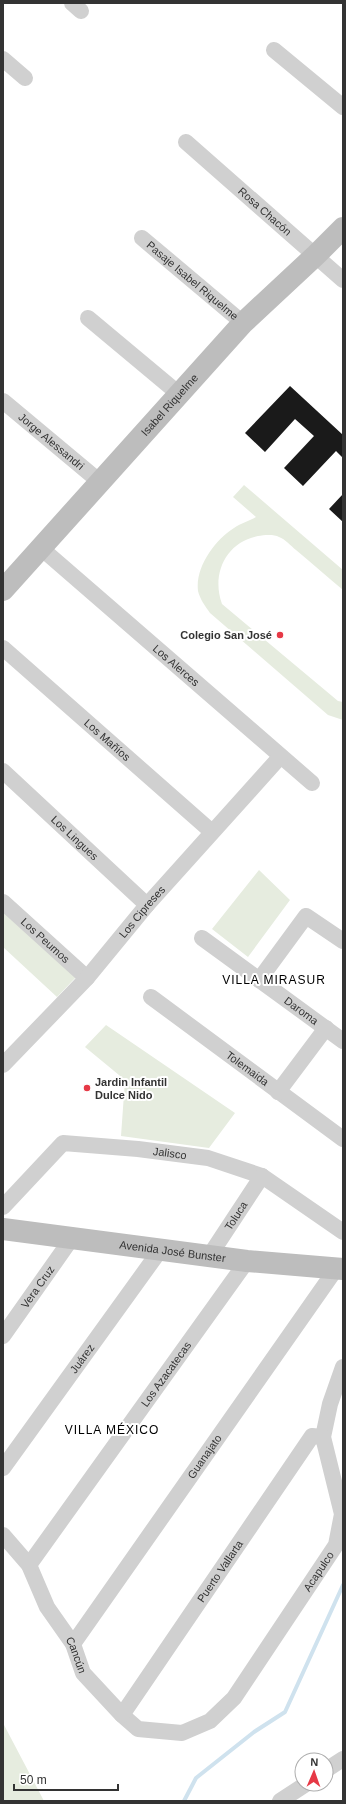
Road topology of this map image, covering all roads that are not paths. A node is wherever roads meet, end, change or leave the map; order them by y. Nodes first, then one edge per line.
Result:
1 (274, 50) dead end
2 (3, 59) edge
3 (25, 78) dead end
4 (343, 106) edge
5 (186, 142) dead end
6 (343, 228) edge
7 (142, 238) dead end
8 (316, 255) junction
9 (343, 280) edge
10 (88, 318) dead end
11 (243, 323) junction
12 (179, 394) junction
13 (3, 401) edge
14 (100, 482) junction
15 (41, 548) junction
16 (3, 590) edge
17 (3, 648) edge
18 (280, 756) junction
19 (3, 770) edge
20 (312, 784) dead end
21 (212, 832) junction
22 (3, 902) edge
23 (148, 905) junction
24 (202, 938) dead end
25 (343, 941) edge
26 (87, 978) junction
27 (260, 980) junction
28 (151, 997) dead end
29 (326, 1028) junction
30 (343, 1041) edge
31 (3, 1065) edge
32 (278, 1092) junction
33 (343, 1139) edge
34 (262, 1176) junction
35 (3, 1207) edge
36 (3, 1229) edge
37 (343, 1232) edge
38 (72, 1238) junction
39 (161, 1249) junction
40 (210, 1255) junction
41 (247, 1261) junction
42 (339, 1269) edge
43 (3, 1336) edge
44 (343, 1367) edge
45 (323, 1437) junction
46 (3, 1468) edge
47 (3, 1535) edge
48 (29, 1565) junction
49 (73, 1644) junction
50 (122, 1715) junction
51 (182, 1733) joint
52 (343, 1759) edge
53 (334, 1765) edge
54 (294, 1792) edge
55 (282, 1800) edge

1 - 4 street
2 - 3 street
5 - 8 street, Rosa Chacón
6 - 8 street, Isabel Riquelme
7 - 11 street, Pasaje Isabel Riquelme
8 - 9 street, Rosa Chacón
8 - 11 street, Isabel Riquelme
10 - 12 street
11 - 12 street, Isabel Riquelme
12 - 14 street, Isabel Riquelme
13 - 14 street, Jorge Alessandri
14 - 15 street, Isabel Riquelme
15 - 16 street, Isabel Riquelme
15 - 18 street, Los Alerces
17 - 21 street, Los Mañíos
18 - 20 street, Los Alerces
18 - 21 street, Los Cipreses
19 - 23 street, Los Lingues
21 - 23 street, Los Cipreses
22 - 26 street, Los Peumos
23 - 26 street, Los Cipreses
24 - 27 street, Daroma
25 - 27 street
26 - 31 street, Los Cipreses
27 - 29 street, Daroma
28 - 32 street, Tolemaida
29 - 30 street, Daroma
29 - 32 street
32 - 33 street, Tolemaida
34 - 35 street, Jalisco
34 - 37 street, Jalisco
34 - 40 street, Toluca
36 - 38 street, Avenida José Bunster
38 - 39 street, Avenida José Bunster
38 - 43 street, Vera Cruz
39 - 40 street, Avenida José Bunster
39 - 46 street, Juárez
40 - 41 street, Avenida José Bunster
41 - 42 street, Avenida José Bunster
41 - 48 street, Los Azacatecas
42 - 49 street, Guanajato
44 - 45 street, Acapulco
45 - 50 street, Puerto Vallarta
45 - 51 street, Acapulco
47 - 48 street, Cancún
48 - 49 street, Cancún
49 - 50 street, Cancún
50 - 51 street, Cancún
52 - 53 street
54 - 55 street

